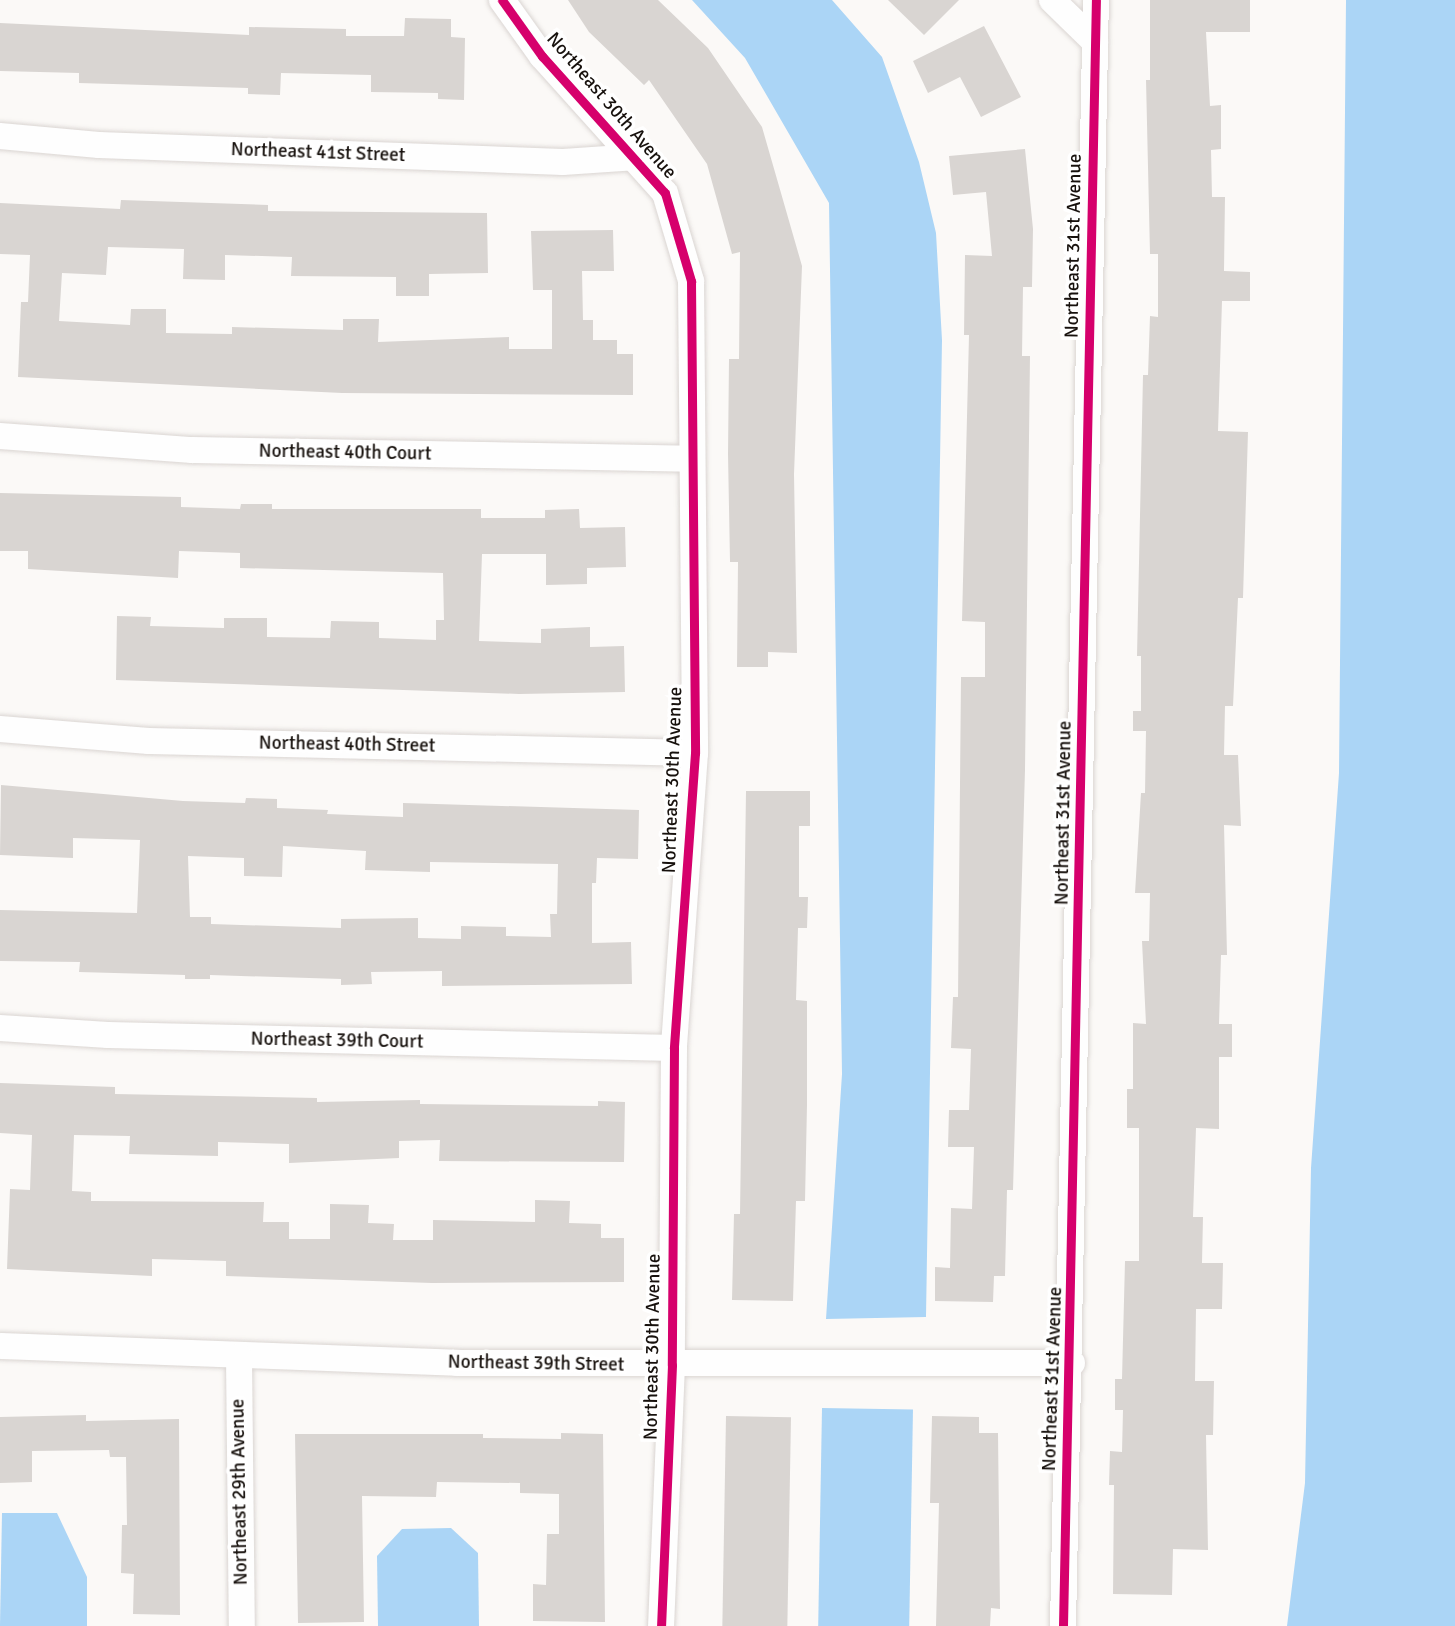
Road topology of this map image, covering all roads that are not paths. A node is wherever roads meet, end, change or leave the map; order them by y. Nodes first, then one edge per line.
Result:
1 (502, 0) edge
2 (1052, 0) edge
3 (1096, 0) edge
4 (1095, 42) junction
5 (0, 136) edge
6 (637, 157) junction
7 (0, 436) edge
8 (691, 459) junction
9 (0, 729) edge
10 (695, 753) junction
11 (0, 1028) edge
12 (674, 1048) junction
13 (0, 1346) edge
14 (239, 1357) junction
15 (1072, 1363) junction
16 (672, 1365) junction
17 (242, 1626) edge
18 (661, 1626) edge
19 (1063, 1626) edge

1 - 6 street, Northeast 30th Avenue
2 - 4 street
3 - 4 street, Northeast 31st Avenue
4 - 15 street, Northeast 31st Avenue
5 - 6 street, Northeast 41st Street
6 - 8 street, Northeast 30th Avenue
7 - 8 street, Northeast 40th Court
8 - 10 street, Northeast 30th Avenue
9 - 10 street, Northeast 40th Street
10 - 12 street, Northeast 30th Avenue
11 - 12 street, Northeast 39th Court
12 - 16 street, Northeast 30th Avenue
13 - 14 street, Northeast 39th Street
14 - 16 street, Northeast 39th Street
14 - 17 street, Northeast 29th Avenue
15 - 16 street, Northeast 39th Street
15 - 19 street, Northeast 31st Avenue
16 - 18 street, Northeast 30th Avenue

